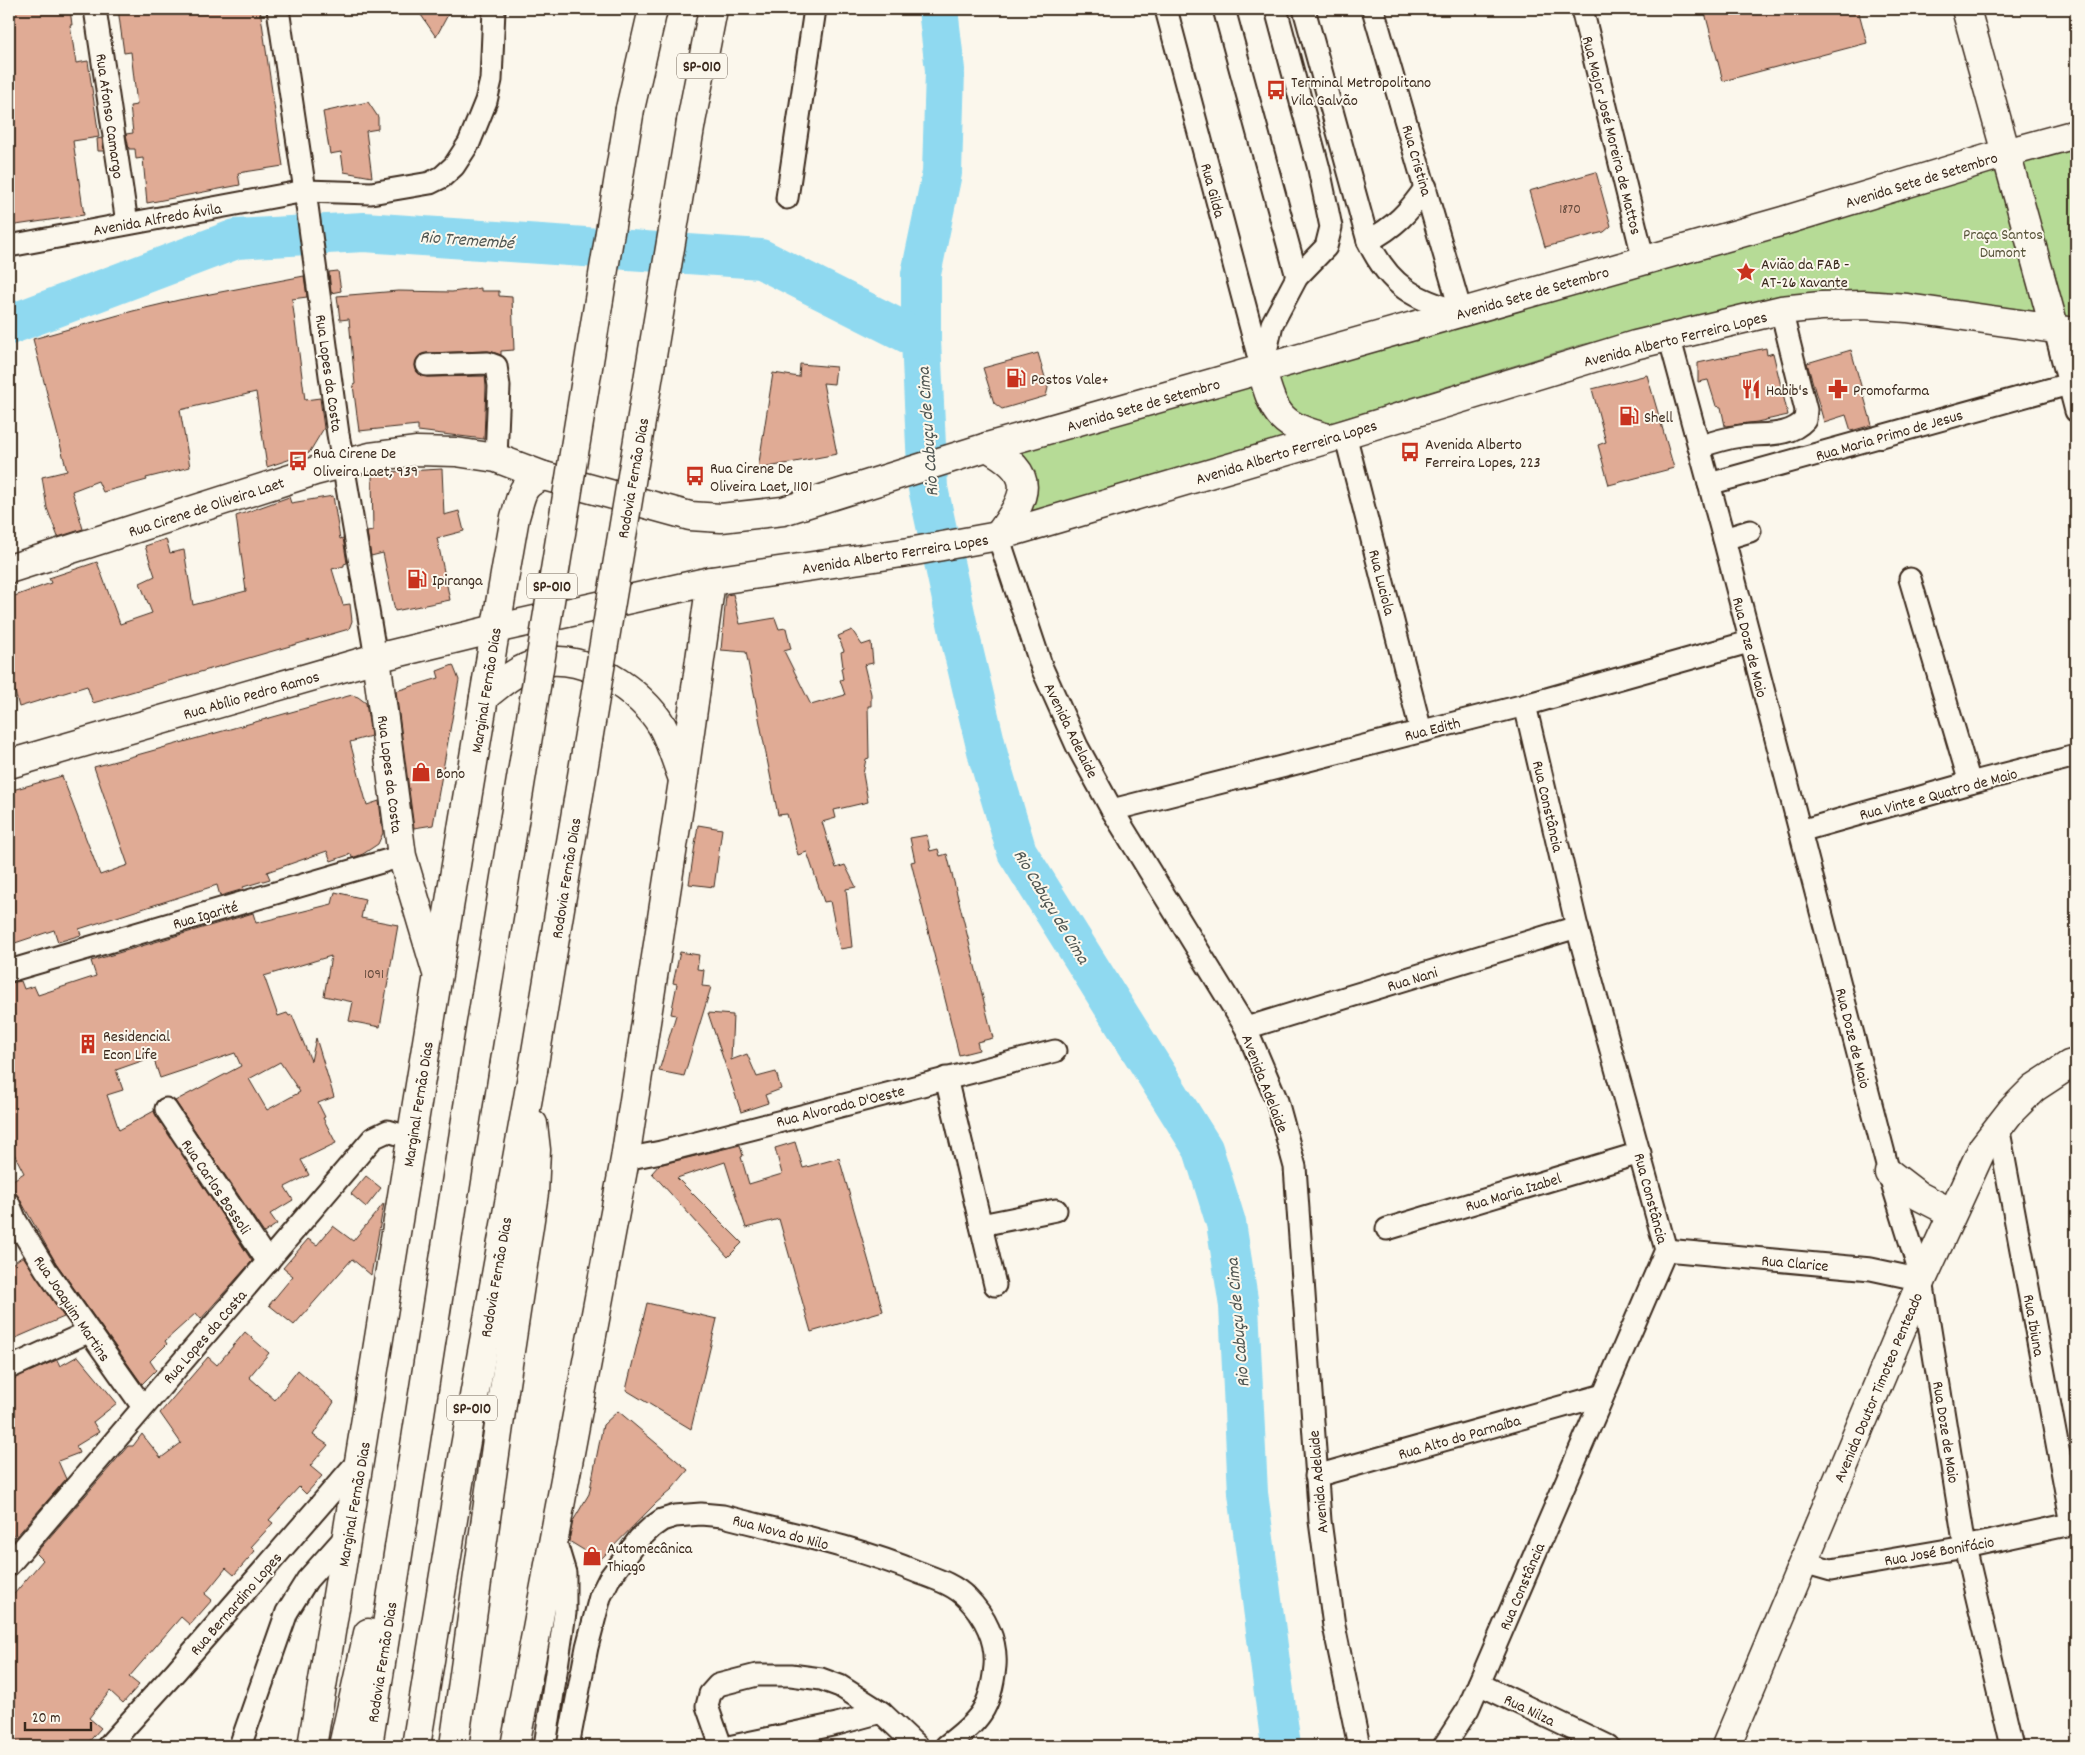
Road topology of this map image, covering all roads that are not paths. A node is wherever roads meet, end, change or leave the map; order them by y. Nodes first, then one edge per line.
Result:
1 (95, 9) edge
2 (278, 9) edge
3 (494, 9) edge
4 (652, 9) edge
5 (713, 9) edge
6 (815, 9) edge
7 (1166, 9) edge
8 (1224, 9) edge
9 (1276, 9) edge
10 (1304, 9) edge
11 (1373, 9) edge
12 (1582, 9) edge
13 (1966, 9) edge
14 (2076, 134) edge
15 (2006, 153) junction
16 (1426, 187) junction
17 (787, 198) dead end
18 (306, 201) junction
19 (126, 223) junction
20 (1368, 241) junction
21 (9, 246) edge
22 (1644, 261) junction
23 (1297, 277) junction
24 (1781, 310) junction
25 (1461, 312) junction
26 (2066, 331) edge
27 (1668, 336) junction
28 (427, 365) dead end
29 (1262, 370) junction
30 (2073, 382) edge
31 (2076, 411) edge
32 (1337, 436) junction
33 (1699, 447) junction
34 (977, 450) junction
35 (496, 458) junction
36 (343, 464) junction
37 (544, 476) junction
38 (1709, 484) junction
39 (1750, 531) dead end
40 (991, 538) junction
41 (1724, 539) junction
42 (9, 569) edge
43 (1910, 579) dead end
44 (711, 581) junction
45 (495, 630) junction
46 (1749, 642) junction
47 (376, 658) junction
48 (484, 696) junction
49 (1526, 705) junction
50 (1421, 731) junction
51 (2076, 756) edge
52 (9, 764) edge
53 (683, 781) junction
54 (1970, 783) junction
55 (1112, 810) junction
56 (1800, 831) junction
57 (402, 856) junction
58 (1577, 927) junction
59 (9, 971) edge
60 (438, 975) junction
61 (1246, 1028) junction
62 (1055, 1051) dead end
63 (2076, 1062) edge
64 (946, 1078) junction
65 (530, 1082) junction
66 (166, 1109) dead end
67 (1998, 1126) junction
68 (411, 1138) junction
69 (1640, 1153) junction
70 (625, 1159) junction
71 (1889, 1173) junction
72 (9, 1204) edge
73 (1056, 1210) dead end
74 (1952, 1213) junction
75 (980, 1225) junction
76 (1387, 1229) dead end
77 (1666, 1250) junction
78 (268, 1262) junction
79 (1922, 1280) junction
80 (995, 1285) dead end
81 (88, 1332) junction
82 (9, 1368) edge
83 (1603, 1395) junction
84 (143, 1408) junction
85 (361, 1458) junction
86 (1316, 1476) junction
87 (407, 1497) junction
88 (2074, 1523) edge
89 (348, 1534) junction
90 (554, 1537) junction
91 (1965, 1547) junction
92 (1802, 1562) junction
93 (9, 1565) edge
94 (1479, 1684) junction
95 (881, 1712) junction
96 (108, 1746) edge
97 (240, 1746) edge
98 (312, 1746) edge
99 (343, 1746) edge
100 (368, 1746) edge
101 (416, 1746) edge
102 (454, 1746) edge
103 (514, 1746) edge
104 (545, 1746) edge
105 (568, 1746) edge
106 (721, 1746) edge
107 (733, 1746) edge
108 (917, 1746) edge
109 (946, 1746) edge
110 (1359, 1746) edge
111 (1444, 1746) edge
112 (1608, 1746) edge
113 (1726, 1746) edge
114 (2012, 1746) edge

1 - 19 street, Rua Afonso Camargo
2 - 18 street, Rua Lopes da Costa
3 - 18 street, Avenida Alfredo Ávila
4 - 87 main road, Rodovia Fernão Dias / SP-010, bridge
5 - 65 main road, Rodovia Fernão Dias / SP-010, bridge
6 - 17 street
7 - 29 street, Rua Gilda
8 - 23 street
9 - 23 street
10 - 20 street
11 - 16 street, Rua Cristina
12 - 22 street, Rua Major José Moreira de Mattos
13 - 15 main road
14 - 15 main road, Avenida Sete de Setembro
15 - 22 main road, Avenida Sete de Setembro
15 - 26 main road
16 - 20 street
16 - 25 street, Rua Cristina
18 - 19 street, Avenida Alfredo Ávila
18 - 36 street, Rua Lopes da Costa
19 - 21 street, Avenida Alfredo Ávila
20 - 25 street
22 - 25 main road, Avenida Sete de Setembro
23 - 29 street
24 - 26 main road, Avenida Alberto Ferreira Lopes
24 - 27 main road, Avenida Alberto Ferreira Lopes
24 - 33 street
25 - 29 main road, Avenida Sete de Setembro
26 - 30 street
27 - 32 main road, Avenida Alberto Ferreira Lopes
27 - 33 street, Rua Doze de Maio
28 - 35 street
29 - 32 main road
29 - 34 main road, Avenida Sete de Setembro
30 - 31 street
30 - 38 street, Rua Maria Primo de Jesus
32 - 40 main road, Avenida Alberto Ferreira Lopes
32 - 50 street, Rua Luciola
33 - 38 street, Rua Doze de Maio
34 - 37 main road, Rua Cirene de Oliveira Laet
34 - 40 main road
35 - 36 main road, Rua Cirene de Oliveira Laet
35 - 37 main road, Rua Cirene de Oliveira Laet
36 - 42 main road, Rua Cirene de Oliveira Laet
36 - 47 street, Rua Lopes da Costa
37 - 45 main road, Marginal Fernão Dias / SP-010
38 - 41 street, Rua Doze de Maio
39 - 41 street
40 - 44 main road, Avenida Alberto Ferreira Lopes
40 - 55 street, Avenida Adelaide
41 - 46 street, Rua Doze de Maio
43 - 54 street
44 - 45 main road, Avenida Alberto Ferreira Lopes
44 - 53 main road
45 - 47 main road, Rua Abílio Pedro Ramos
45 - 48 main road, Marginal Fernão Dias / SP-010
46 - 49 street, Rua Edith
46 - 56 street, Rua Doze de Maio
47 - 52 main road, Rua Abílio Pedro Ramos
47 - 57 main road, Rua Lopes da Costa
48 - 53 main road
48 - 60 main road, Marginal Fernão Dias / SP-010
49 - 50 street, Rua Edith
49 - 58 street, Rua Constância
50 - 55 street, Rua Edith
51 - 54 street, Rua Vinte e Quatro de Maio
53 - 70 main road
54 - 56 street, Rua Vinte e Quatro de Maio
55 - 61 street, Avenida Adelaide
56 - 71 street, Rua Doze de Maio
57 - 59 street, Rua Igarité
57 - 60 main road, Rua Lopes da Costa
58 - 61 street, Rua Nani
58 - 69 street, Rua Constância
60 - 68 main road, Marginal Fernão Dias / SP-010
61 - 86 street, Avenida Adelaide
62 - 64 street, Rua Alvorada D'Oeste
63 - 67 main road, Avenida Doutor Timoteo Penteado
64 - 70 street, Rua Alvorada D'Oeste
64 - 75 street
65 - 101 main road, Rodovia Fernão Dias / SP-010
65 - 102 main road
66 - 78 street, Rua Carlos Bossoli
67 - 74 main road, Avenida Doutor Timoteo Penteado
67 - 88 street, Rua Ibiuna
68 - 78 street, Rua Lopes da Costa
68 - 85 main road, Marginal Fernão Dias / SP-010
69 - 76 street, Rua Maria Izabel
69 - 77 street, Rua Constância
70 - 90 main road
71 - 74 main road
71 - 79 street, Rua Doze de Maio
72 - 81 street, Rua Joaquim Martins
73 - 75 street
74 - 79 main road, Avenida Doutor Timoteo Penteado
75 - 80 street
77 - 79 street, Rua Clarice
77 - 83 street, Rua Constância
78 - 84 street, Rua Lopes da Costa
79 - 91 street, Rua Doze de Maio
79 - 92 main road, Avenida Doutor Timoteo Penteado
81 - 82 street
81 - 84 street, Rua Joaquim Martins
83 - 86 street, Rua Alto do Parnaíba
83 - 94 street, Rua Constância
84 - 93 street, Rua Lopes da Costa
85 - 89 main road, Marginal Fernão Dias / SP-010
85 - 96 street, Rua Bernardino Lopes
86 - 110 street, Avenida Adelaide
87 - 99 main road
87 - 100 main road, Rodovia Fernão Dias / SP-010
88 - 91 street, Rua José Bonifácio
89 - 97 street
89 - 98 main road, Marginal Fernão Dias / SP-010
90 - 103 main road
90 - 104 street
91 - 92 street, Rua José Bonifácio
91 - 114 street, Rua Doze de Maio
92 - 113 main road, Avenida Doutor Timoteo Penteado
94 - 111 street, Rua Constância
94 - 112 street, Rua Nilza
95 - 106 street
95 - 107 street
95 - 108 street
105 - 109 street, Rua Nova do Nilo

